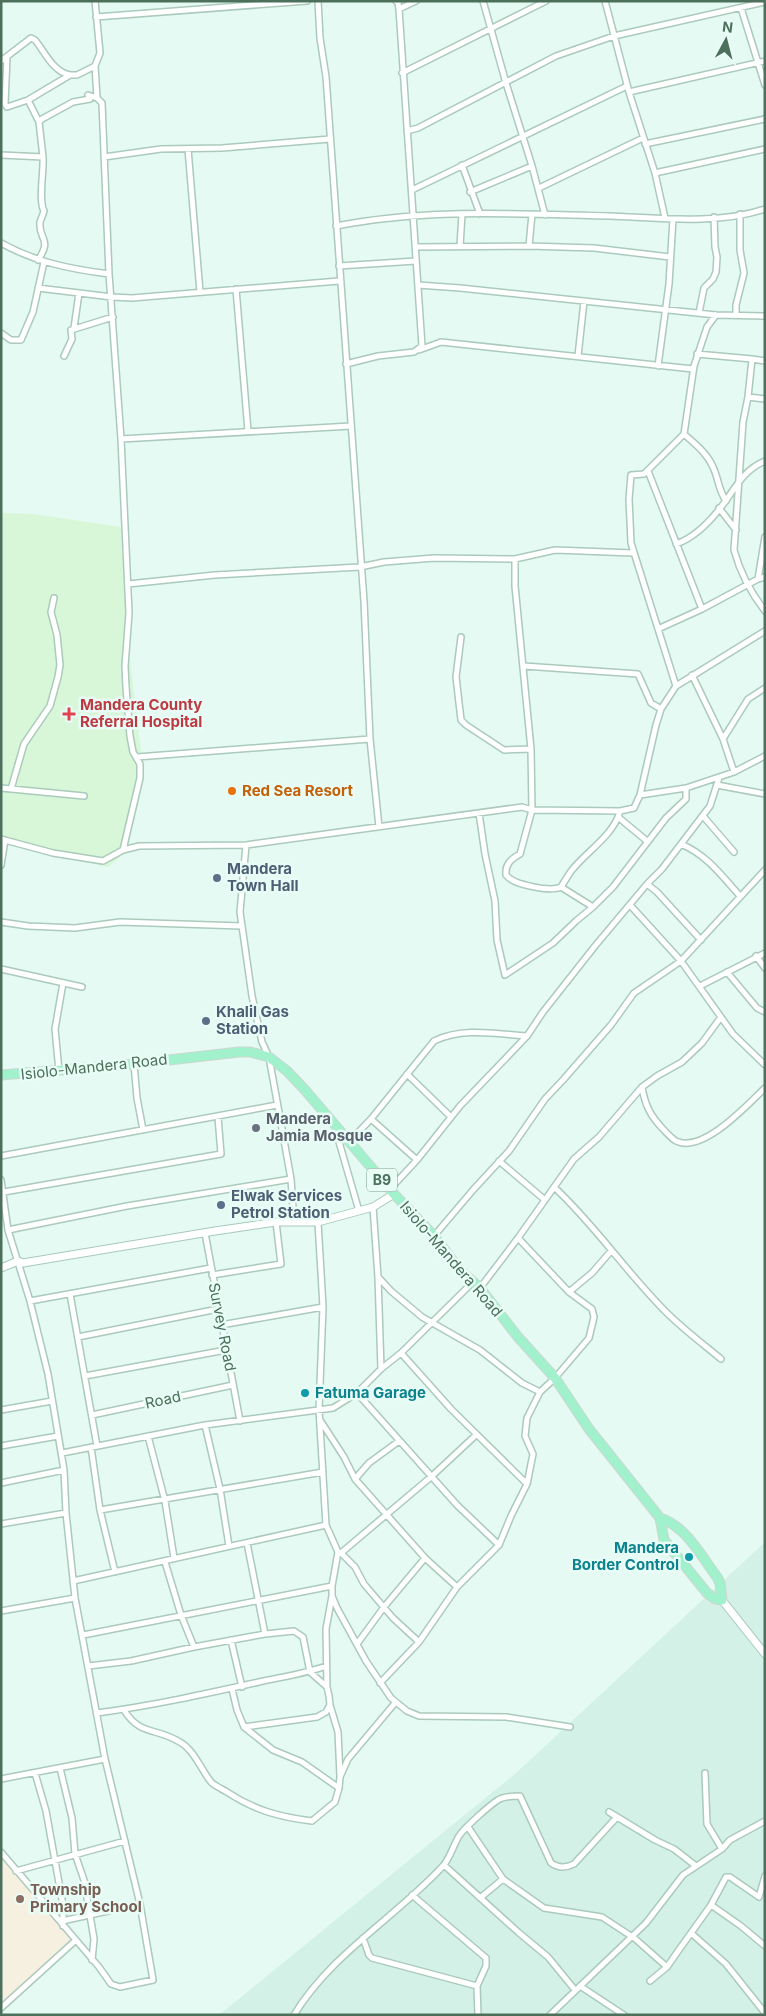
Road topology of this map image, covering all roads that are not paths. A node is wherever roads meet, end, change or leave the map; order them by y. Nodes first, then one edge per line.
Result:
1 (95, 1) edge
2 (307, 1) edge
3 (318, 1) edge
4 (396, 1) edge
5 (416, 1) edge
6 (482, 1) edge
7 (546, 1) edge
8 (604, 1) edge
9 (765, 2) edge
10 (741, 8) junction
11 (399, 9) junction
12 (96, 17) junction
13 (490, 29) junction
14 (614, 36) junction
15 (7, 57) junction
16 (765, 60) edge
17 (1, 61) edge
18 (757, 62) junction
19 (95, 66) junction
20 (402, 73) junction
21 (70, 75) junction
22 (506, 83) junction
23 (627, 86) junction
24 (765, 86) edge
25 (629, 92) junction
26 (97, 98) junction
27 (28, 100) junction
28 (765, 119) edge
29 (39, 122) junction
30 (407, 131) junction
31 (523, 136) junction
32 (643, 138) junction
33 (330, 139) junction
34 (645, 144) junction
35 (188, 149) junction
36 (765, 149) edge
37 (1, 155) edge
38 (43, 157) junction
39 (104, 158) junction
40 (462, 165) junction
41 (532, 166) junction
42 (655, 173) junction
43 (539, 188) junction
44 (412, 190) junction
45 (470, 192) junction
46 (765, 210) edge
47 (462, 214) junction
48 (480, 214) junction
49 (532, 214) junction
50 (740, 214) junction
51 (414, 215) junction
52 (545, 215) junction
53 (714, 217) junction
54 (666, 218) junction
55 (673, 219) junction
56 (336, 226) junction
57 (1, 243) edge
58 (460, 246) junction
59 (529, 246) junction
60 (416, 247) junction
61 (670, 257) junction
62 (38, 260) junction
63 (416, 261) junction
64 (44, 262) junction
65 (339, 266) junction
66 (109, 274) junction
67 (340, 281) junction
68 (418, 285) junction
69 (38, 288) junction
70 (236, 289) junction
71 (200, 292) junction
72 (79, 293) junction
73 (112, 297) junction
74 (584, 301) junction
75 (665, 309) junction
76 (699, 313) junction
77 (736, 314) junction
78 (716, 315) junction
79 (765, 316) edge
80 (113, 317) junction
81 (74, 328) junction
82 (1, 333) edge
83 (414, 352) junction
84 (697, 354) junction
85 (64, 356) dead end
86 (578, 356) junction
87 (752, 359) junction
88 (765, 360) edge
89 (346, 364) junction
90 (658, 366) junction
91 (693, 369) junction
92 (748, 397) junction
93 (765, 399) edge
94 (351, 426) junction
95 (248, 431) junction
96 (684, 434) junction
97 (121, 439) junction
98 (765, 461) edge
99 (648, 471) junction
100 (738, 481) junction
101 (726, 501) junction
102 (719, 508) junction
103 (736, 530) junction
104 (765, 538) edge
105 (676, 544) junction
106 (633, 553) junction
107 (515, 559) junction
108 (360, 567) junction
109 (765, 577) edge
110 (758, 579) junction
111 (128, 584) junction
112 (748, 584) junction
113 (54, 598) dead end
114 (702, 609) junction
115 (765, 611) edge
116 (658, 629) junction
117 (765, 631) edge
118 (461, 637) dead end
119 (524, 666) junction
120 (692, 675) junction
121 (676, 686) junction
122 (765, 688) edge
123 (661, 710) junction
124 (370, 739) junction
125 (723, 739) junction
126 (531, 748) junction
127 (765, 756) edge
128 (137, 757) junction
129 (734, 772) junction
130 (719, 778) junction
131 (718, 785) junction
132 (1, 788) edge
133 (686, 788) junction
134 (11, 789) junction
135 (765, 794) edge
136 (640, 795) junction
137 (84, 796) dead end
138 (532, 810) junction
139 (620, 810) junction
140 (478, 813) junction
141 (703, 816) junction
142 (618, 817) junction
143 (379, 828) junction
144 (3, 840) edge
145 (648, 841) junction
146 (681, 844) junction
147 (246, 845) junction
148 (123, 850) junction
149 (734, 852) dead end
150 (1, 865) edge
151 (765, 870) edge
152 (647, 884) junction
153 (561, 887) junction
154 (740, 896) junction
155 (630, 905) junction
156 (593, 908) junction
157 (1, 922) edge
158 (242, 926) junction
159 (702, 940) junction
160 (765, 953) edge
161 (756, 956) junction
162 (681, 961) junction
163 (765, 968) edge
164 (1, 969) edge
165 (727, 972) junction
166 (63, 983) junction
167 (700, 986) junction
168 (82, 987) dead end
169 (765, 1012) edge
170 (721, 1017) junction
171 (528, 1036) junction
172 (269, 1057) junction
173 (134, 1064) junction
174 (765, 1065) edge
175 (59, 1071) junction
176 (407, 1074) junction
177 (1, 1075) edge
178 (642, 1087) junction
179 (765, 1088) edge
180 (277, 1105) junction
181 (218, 1117) junction
182 (451, 1117) junction
183 (371, 1119) junction
184 (333, 1123) junction
185 (143, 1130) junction
186 (348, 1142) junction
187 (1, 1156) edge
188 (418, 1160) junction
189 (499, 1161) junction
190 (291, 1179) junction
191 (2, 1183) edge
192 (554, 1187) junction
193 (392, 1191) junction
194 (4, 1192) junction
195 (545, 1200) junction
196 (374, 1207) junction
197 (359, 1211) junction
198 (276, 1222) junction
199 (294, 1222) junction
200 (318, 1222) junction
201 (8, 1230) junction
202 (205, 1233) junction
203 (434, 1236) junction
204 (518, 1238) junction
205 (611, 1251) junction
206 (18, 1261) junction
207 (1, 1268) edge
208 (211, 1268) junction
209 (212, 1275) junction
210 (378, 1277) junction
211 (476, 1285) junction
212 (568, 1292) junction
213 (70, 1294) junction
214 (30, 1301) junction
215 (323, 1307) junction
216 (218, 1309) junction
217 (432, 1322) junction
218 (221, 1325) junction
219 (78, 1337) junction
220 (226, 1350) junction
221 (401, 1353) junction
222 (721, 1360) dead end
223 (381, 1368) junction
224 (85, 1376) junction
225 (555, 1378) junction
226 (233, 1386) junction
227 (540, 1392) junction
228 (357, 1394) junction
229 (52, 1401) junction
230 (1, 1410) edge
231 (319, 1410) junction
232 (92, 1415) junction
233 (319, 1420) junction
234 (240, 1421) junction
235 (205, 1425) junction
236 (476, 1435) junction
237 (58, 1436) junction
238 (148, 1436) junction
239 (399, 1441) junction
240 (1, 1446) edge
241 (94, 1446) junction
242 (62, 1453) junction
243 (64, 1470) junction
244 (323, 1472) junction
245 (432, 1476) junction
246 (356, 1479) junction
247 (1, 1483) edge
248 (527, 1484) junction
249 (220, 1489) junction
250 (164, 1501) junction
251 (100, 1510) junction
252 (66, 1513) junction
253 (387, 1515) junction
254 (660, 1518) junction
255 (1, 1524) edge
256 (326, 1525) junction
257 (246, 1543) junction
258 (500, 1545) junction
259 (229, 1546) junction
260 (340, 1552) junction
261 (174, 1558) junction
262 (424, 1558) junction
263 (165, 1562) junction
264 (115, 1572) junction
265 (73, 1581) junction
266 (332, 1586) junction
267 (457, 1587) junction
268 (332, 1596) junction
269 (75, 1598) junction
270 (722, 1600) junction
271 (258, 1601) junction
272 (384, 1607) junction
273 (1, 1611) edge
274 (181, 1615) junction
275 (265, 1634) junction
276 (83, 1635) junction
277 (231, 1640) junction
278 (419, 1642) junction
279 (357, 1644) junction
280 (194, 1647) junction
281 (765, 1654) edge
282 (88, 1666) junction
283 (326, 1666) junction
284 (310, 1672) junction
285 (380, 1684) junction
286 (242, 1687) junction
287 (327, 1687) junction
288 (232, 1689) junction
289 (395, 1703) junction
290 (330, 1705) junction
291 (124, 1710) junction
292 (96, 1713) junction
293 (244, 1727) junction
294 (570, 1728) dead end
295 (105, 1760) junction
296 (60, 1768) junction
297 (35, 1773) junction
298 (705, 1773) dead end
299 (340, 1777) junction
300 (1, 1779) edge
301 (339, 1788) junction
302 (610, 1812) dead end
303 (617, 1817) junction
304 (765, 1821) edge
305 (468, 1827) junction
306 (125, 1841) junction
307 (722, 1849) junction
308 (1, 1852) edge
309 (76, 1854) junction
310 (54, 1859) junction
311 (444, 1865) junction
312 (696, 1866) junction
313 (16, 1871) junction
314 (765, 1876) edge
315 (503, 1879) junction
316 (412, 1895) junction
317 (480, 1898) junction
318 (140, 1904) junction
319 (711, 1905) junction
320 (89, 1916) junction
321 (63, 1924) junction
322 (691, 1933) junction
323 (631, 1936) junction
324 (363, 1938) junction
325 (76, 1940) junction
326 (765, 1946) edge
327 (92, 1960) junction
328 (667, 1967) junction
329 (650, 1981) dead end
330 (477, 1986) junction
331 (580, 1986) junction
332 (575, 1990) junction
333 (1, 2008) edge
334 (765, 2013) edge
335 (294, 2015) edge
336 (478, 2015) edge
337 (550, 2015) edge
338 (624, 2015) edge

1 - 12 street
2 - 12 street
3 - 33 street
4 - 11 street
5 - 11 street
6 - 13 street
7 - 13 street
8 - 14 street
9 - 10 street
10 - 14 street
10 - 18 street
11 - 20 street
12 - 19 street
13 - 20 street
13 - 22 street
14 - 22 street
14 - 23 street
15 - 17 street
15 - 21 street
15 - 27 street
16 - 18 street
18 - 24 street
18 - 25 street
19 - 21 street
19 - 26 street
20 - 30 street
21 - 27 street
22 - 30 street
22 - 31 street
23 - 25 street
23 - 31 street
25 - 32 street
26 - 29 street
26 - 39 street
27 - 29 street
28 - 34 street
29 - 38 street
30 - 44 street
31 - 40 street
31 - 41 street
32 - 34 street
32 - 43 street
33 - 35 street
33 - 56 street
34 - 42 street
35 - 39 street
35 - 71 street
36 - 42 street
37 - 38 street
38 - 62 street
39 - 66 street
40 - 44 street
40 - 45 street
41 - 43 street
41 - 45 street
42 - 54 street
43 - 52 street
44 - 51 street
45 - 48 street
46 - 50 street
47 - 48 street
47 - 51 street
47 - 58 street
48 - 49 street
49 - 52 street
49 - 59 street
50 - 53 street
50 - 77 street
51 - 56 street
51 - 60 street
52 - 54 street
53 - 55 street
53 - 76 street
54 - 55 street
55 - 61 street
56 - 65 street
57 - 62 street
58 - 59 street
58 - 60 street
59 - 61 street
60 - 63 street
61 - 75 street
62 - 64 street
63 - 65 street
63 - 68 street
64 - 66 street
64 - 69 street
65 - 67 street
66 - 73 street
67 - 70 street
67 - 89 street
68 - 74 street
68 - 83 street
69 - 72 street
69 - 82 street
70 - 71 street
70 - 95 street
71 - 73 street
72 - 73 street
72 - 81 street
73 - 80 street
74 - 75 street
74 - 86 street
75 - 76 street
75 - 90 street
76 - 78 street
77 - 78 street
77 - 79 street
78 - 84 street
80 - 81 street
80 - 97 street
81 - 85 street
83 - 86 street
83 - 89 street
84 - 87 street
84 - 91 street
86 - 90 street
87 - 88 street
87 - 92 street
89 - 94 street
90 - 91 street
91 - 96 street
92 - 93 street
92 - 100 street
94 - 95 street
94 - 108 street
95 - 97 street
96 - 99 street
96 - 101 street
97 - 111 street
98 - 100 street
99 - 105 street
99 - 106 street
100 - 101 street
100 - 103 street
101 - 102 street
102 - 103 street
102 - 105 street
103 - 112 street
104 - 110 street
105 - 114 street
106 - 107 street
106 - 116 street
107 - 108 street
107 - 119 street
108 - 111 street
108 - 124 street
109 - 110 street
110 - 112 street
111 - 128 street
112 - 114 street
112 - 115 street
113 - 134 street
114 - 116 street
116 - 121 street
117 - 120 street
118 - 126 street
119 - 123 street
119 - 126 street
120 - 121 street
120 - 125 street
121 - 123 street
122 - 125 street
123 - 136 street
124 - 128 street
124 - 143 street
125 - 129 street
126 - 138 street
127 - 129 street
128 - 148 street
129 - 130 street
130 - 131 street
130 - 133 street
131 - 135 street
131 - 141 street
132 - 134 street
133 - 136 street
133 - 145 street
134 - 137 street
136 - 139 street
138 - 139 street
138 - 140 street
138 - 153 street
139 - 142 street
140 - 143 street
140 - 156 street
141 - 146 street
141 - 149 street
142 - 145 street
142 - 153 street
143 - 147 street
144 - 148 street
144 - 150 street
145 - 156 street
146 - 152 street
146 - 154 street
147 - 148 street
147 - 158 street
151 - 154 street
152 - 155 street
152 - 159 street
153 - 156 street
154 - 159 street
155 - 162 street
155 - 171 street
157 - 158 street
158 - 172 street
159 - 162 street
160 - 161 street
161 - 163 street
161 - 165 street
162 - 167 street
162 - 189 street
164 - 166 street
165 - 167 street
165 - 169 street
166 - 168 street
166 - 175 street
167 - 170 street
170 - 174 street
170 - 178 street
171 - 176 street
171 - 182 street
172 - 173 highway, Isiolo-Mandera Road / B9
172 - 180 street
172 - 184 highway, Isiolo-Mandera Road / B9
173 - 175 highway, Isiolo-Mandera Road / B9
173 - 185 street
175 - 177 highway, Isiolo-Mandera Road / B9
176 - 182 street
176 - 183 street
178 - 179 street
178 - 192 street
180 - 181 street
180 - 190 street
181 - 185 street
181 - 194 street
182 - 188 street
183 - 186 street
183 - 188 street
184 - 186 highway, Isiolo-Mandera Road / B9
184 - 197 street
185 - 187 street
186 - 193 highway, Isiolo-Mandera Road / B9
188 - 193 street
189 - 195 street
189 - 203 street
190 - 199 street
190 - 201 street
191 - 194 street
192 - 195 street
192 - 205 street
193 - 196 main road
193 - 203 highway, Isiolo-Mandera Road / B9
194 - 201 street
195 - 204 street
196 - 197 main road
196 - 210 street
197 - 200 main road
198 - 199 main road
198 - 202 main road
198 - 209 street
199 - 200 main road
200 - 215 street
201 - 206 street
202 - 206 main road
202 - 208 street, Survey Road
203 - 211 highway, Isiolo-Mandera Road / B9
204 - 211 street
204 - 212 street
205 - 212 street
205 - 222 street
206 - 207 main road
206 - 214 street
208 - 209 street, Survey Road
208 - 213 street
209 - 216 street, Survey Road
210 - 217 street
210 - 223 street
211 - 217 street
211 - 225 highway, Isiolo-Mandera Road / B9
212 - 225 street
213 - 214 street
213 - 219 street
214 - 229 street
215 - 218 street
215 - 231 street
216 - 218 street, Survey Road
216 - 219 street
217 - 221 street
217 - 227 street
218 - 220 street, Survey Road
219 - 224 street
220 - 224 street
220 - 226 street, Survey Road
221 - 223 street
221 - 236 street
223 - 228 street
224 - 232 street
225 - 227 street
225 - 254 highway, Isiolo-Mandera Road / B9
226 - 232 street, Road
226 - 234 street, Survey Road
227 - 248 street
228 - 231 street
228 - 239 street
229 - 230 street
229 - 237 street
231 - 233 street
231 - 234 street
232 - 241 street
233 - 244 street
233 - 246 street
234 - 235 street
235 - 238 street
235 - 249 street
236 - 245 street
236 - 248 street
237 - 240 street
237 - 242 street
238 - 241 street
238 - 250 street
239 - 245 street
239 - 246 street
241 - 242 street
241 - 251 street
242 - 243 street
243 - 247 street
243 - 252 street
244 - 249 street
244 - 256 street
245 - 253 street
245 - 258 street
246 - 253 street
248 - 258 street
249 - 250 street
249 - 259 street
250 - 251 street
250 - 261 street
251 - 264 street
252 - 255 street
252 - 265 street
253 - 260 street
253 - 262 street
254 - 270 highway, B9
254 - 270 highway, B9
256 - 257 street
256 - 260 street
257 - 259 street
257 - 271 street
258 - 267 street
259 - 261 street
260 - 266 street
260 - 272 street
261 - 263 street
262 - 267 street
262 - 272 street
263 - 264 street
263 - 274 street
264 - 265 street
265 - 269 street
266 - 268 street
266 - 271 street
267 - 278 street
268 - 279 street
268 - 283 street
269 - 273 street
269 - 276 street
270 - 281 main road
271 - 274 street
271 - 275 street
272 - 278 street
272 - 279 street
274 - 276 street
274 - 280 street
275 - 277 street
275 - 284 street
276 - 282 street
277 - 280 street
277 - 286 street
278 - 285 street
279 - 285 street
280 - 282 street
282 - 292 street
283 - 284 street
283 - 287 street
284 - 286 street
284 - 287 street
285 - 289 street
286 - 288 street
287 - 290 street
288 - 291 street
288 - 293 street
289 - 294 street
289 - 299 street
290 - 293 street
290 - 299 street
291 - 292 street
291 - 301 street
292 - 295 street
293 - 301 street
295 - 296 street
295 - 306 street
296 - 297 street
296 - 309 street
297 - 300 street
297 - 310 street
298 - 307 street
299 - 301 street
302 - 303 street
303 - 305 street
303 - 312 street
304 - 307 street
305 - 311 street
305 - 315 street
306 - 309 street
306 - 318 street
307 - 312 street
308 - 313 street
309 - 310 street
309 - 320 street
310 - 313 street
310 - 321 street
311 - 316 street
311 - 317 street
312 - 323 street
313 - 321 street
314 - 319 street
315 - 317 street
315 - 323 street
316 - 324 street
316 - 330 street
317 - 332 street
318 - 320 street
318 - 327 street
319 - 322 street
319 - 326 street
320 - 321 street
320 - 327 street
321 - 325 street
322 - 328 street
322 - 334 street
323 - 328 street
323 - 331 street
324 - 330 street
324 - 335 street
325 - 327 street
325 - 333 street
328 - 329 street
330 - 336 street
331 - 332 street
331 - 338 street
332 - 337 street

